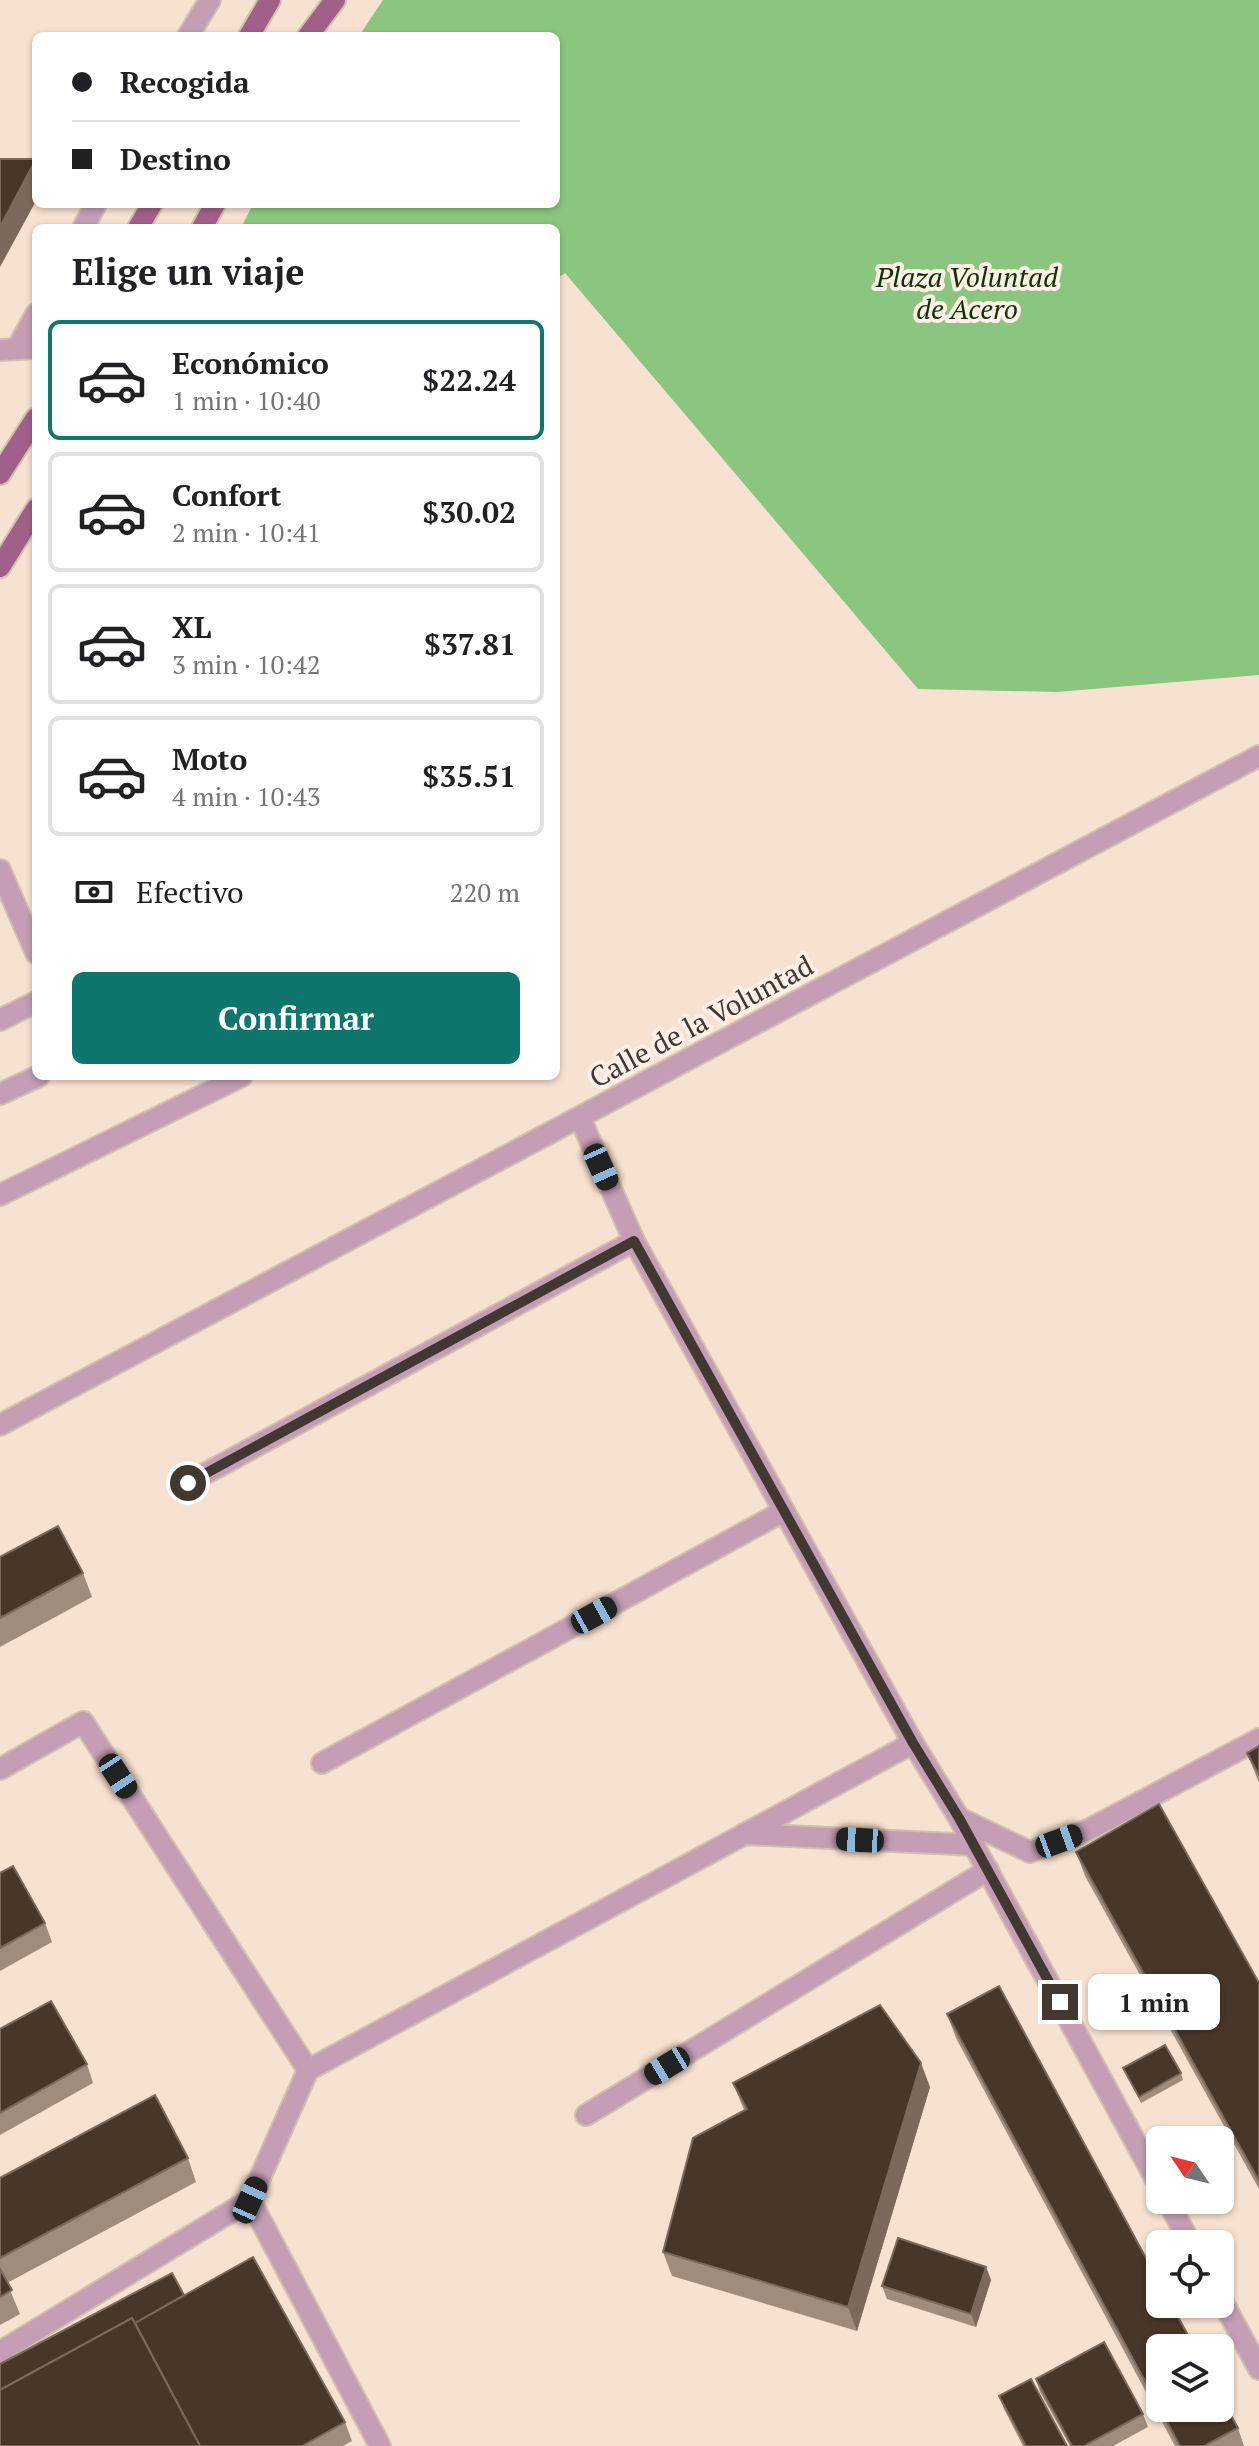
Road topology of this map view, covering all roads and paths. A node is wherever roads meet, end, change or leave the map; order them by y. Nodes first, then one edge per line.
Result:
1 (210, 0) edge
2 (270, 0) edge
3 (335, 0) edge
4 (190, 32) edge
5 (251, 32) edge
6 (311, 32) edge
7 (32, 322) edge
8 (18, 349) edge
9 (32, 424) edge
10 (0, 474) edge
11 (32, 515) edge
12 (0, 567) edge
13 (1259, 756) edge
14 (0, 870) edge
15 (32, 944) edge
16 (32, 1004) edge
17 (0, 1020) edge
18 (32, 1079) edge
19 (234, 1080) edge
20 (0, 1094) edge
21 (580, 1118) junction
22 (0, 1195) edge
23 (634, 1241) junction
24 (0, 1425) edge
25 (188, 1483) dead end
26 (784, 1511) junction
27 (1259, 1739) edge
28 (913, 1743) junction
29 (322, 1763) dead end
30 (0, 1769) edge
31 (959, 1818) junction
32 (744, 1834) junction
33 (975, 1845) junction
34 (988, 1870) junction
35 (308, 2070) junction
36 (586, 2115) dead end
37 (1146, 2161) edge
38 (250, 2200) junction
39 (1231, 2318) edge
40 (0, 2352) edge
41 (1259, 2369) edge
42 (380, 2446) edge

1 - 4 street
2 - 5 main road
3 - 6 main road
7 - 8 street
9 - 10 main road
11 - 12 main road
13 - 21 street, Calle de la Voluntad
14 - 15 street
16 - 17 street
18 - 20 street
19 - 22 street
21 - 23 street
21 - 24 street, Calle de la Voluntad
23 - 25 street
23 - 26 street
26 - 28 street
26 - 29 street
27 - 31 street
28 - 31 street
28 - 32 street
30 - 35 street
31 - 33 street
32 - 33 street
32 - 35 street
33 - 34 street
34 - 36 street
34 - 37 street
35 - 38 street
38 - 40 street
38 - 42 street
39 - 41 street

